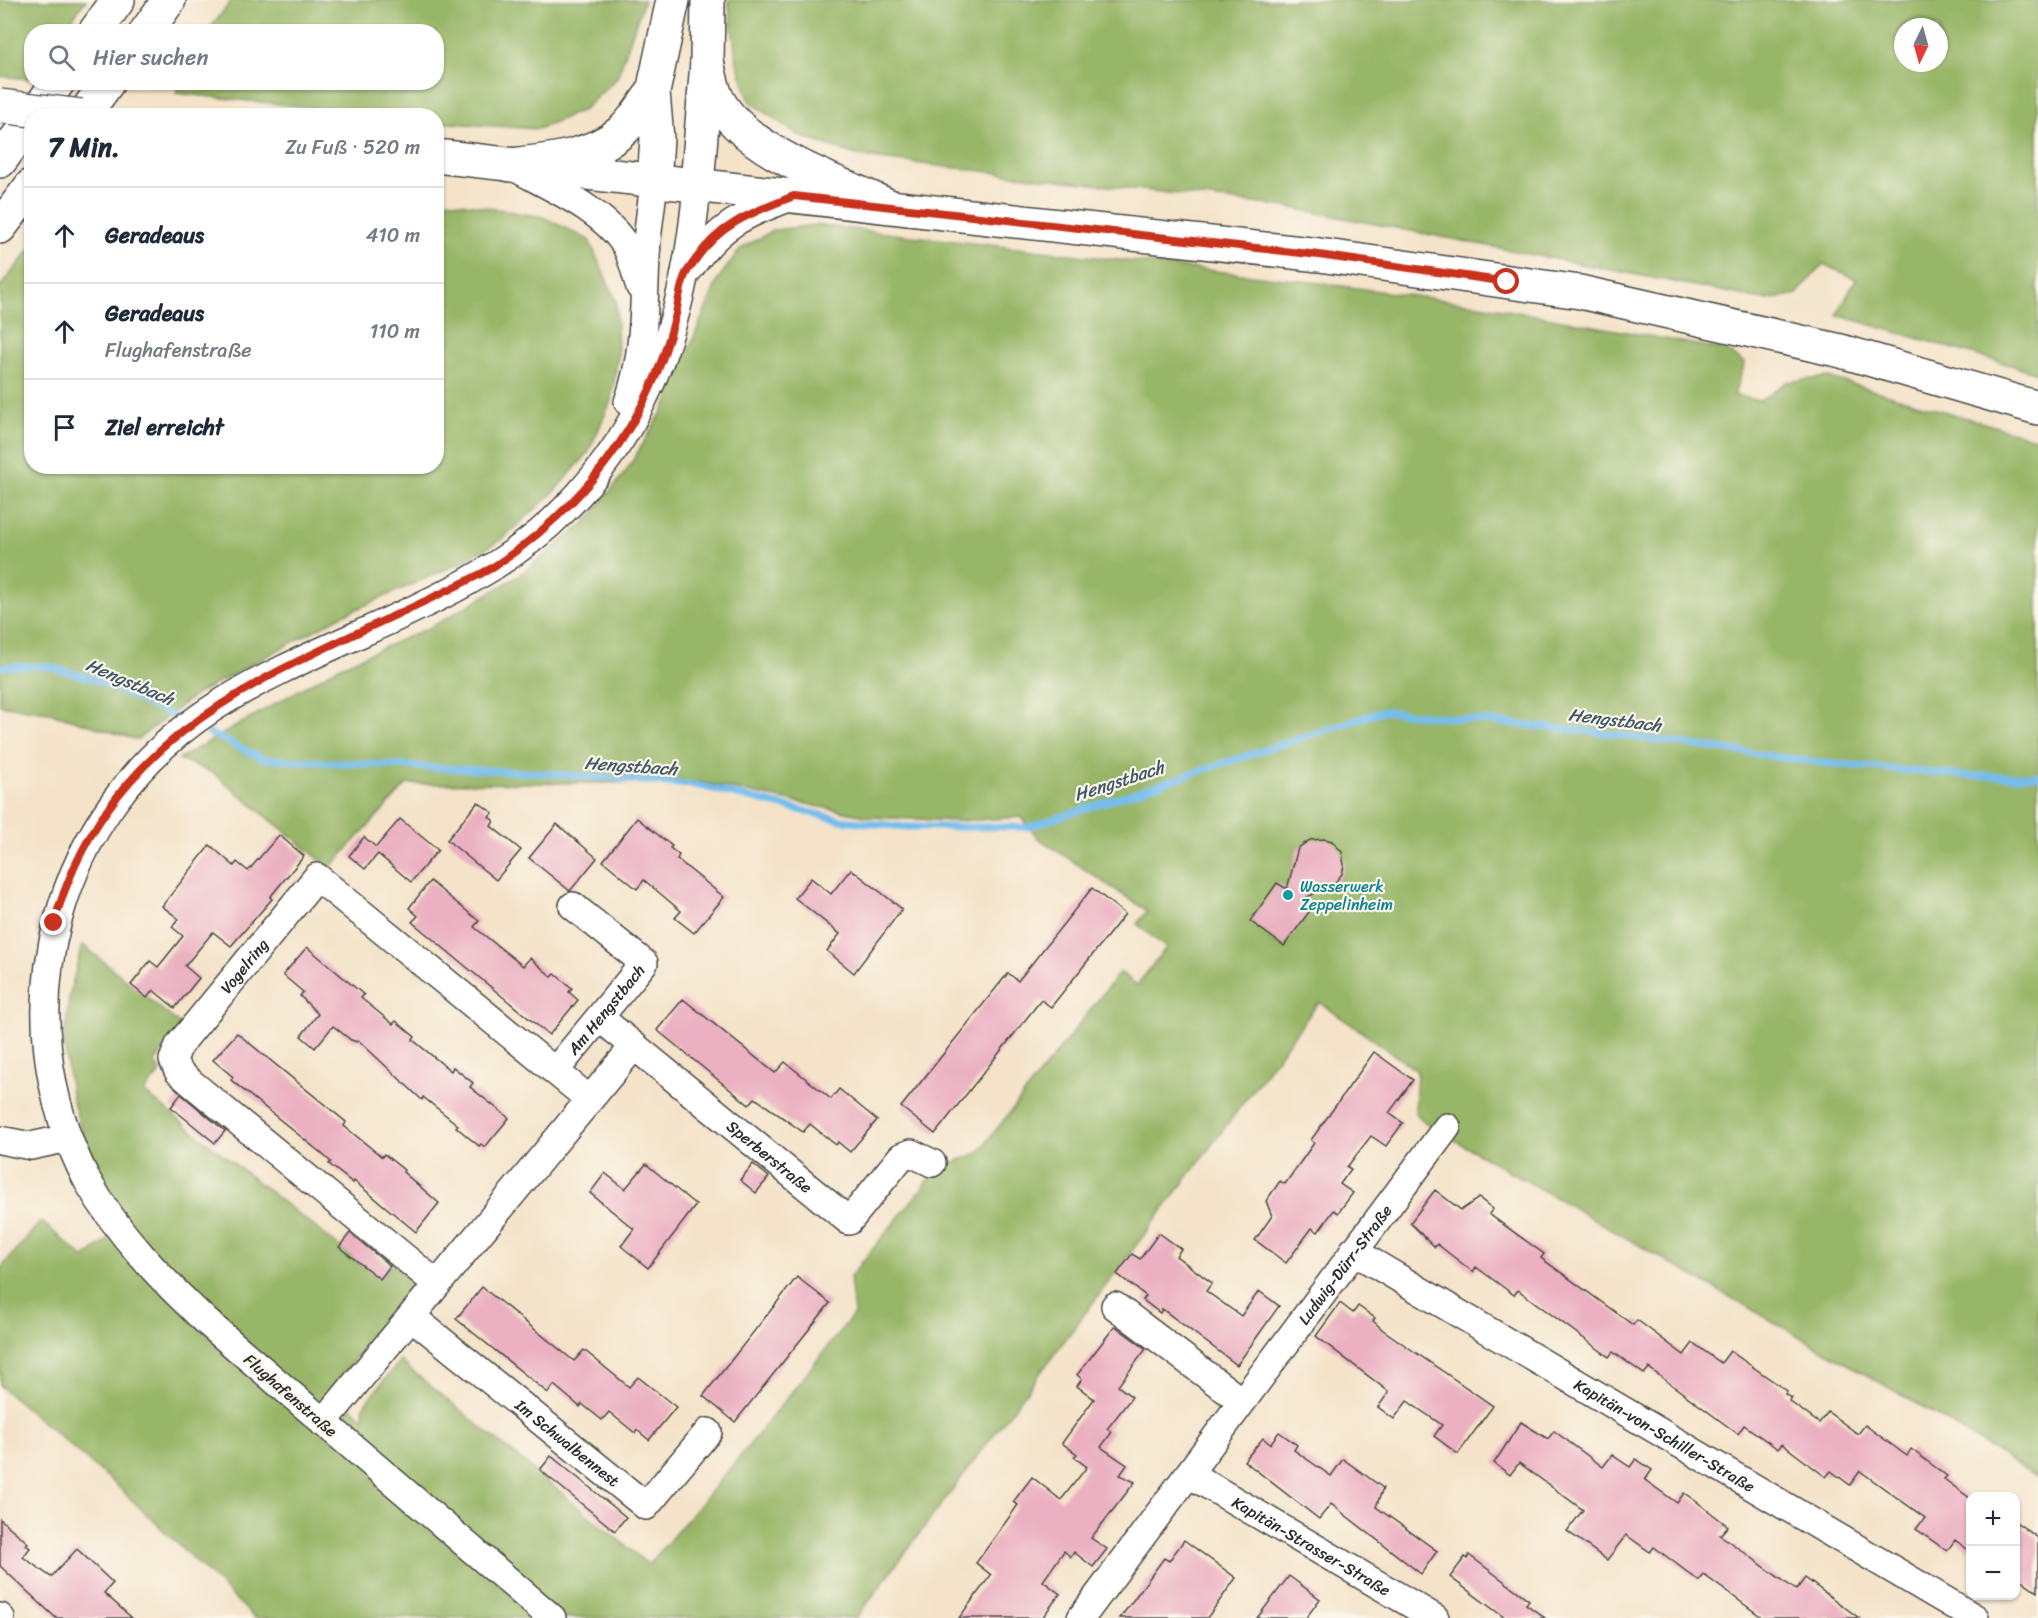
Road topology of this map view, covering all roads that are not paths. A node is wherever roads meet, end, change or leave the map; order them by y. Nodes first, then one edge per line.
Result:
1 (118, 0) edge
2 (169, 0) edge
3 (673, 0) edge
4 (708, 0) edge
5 (101, 24) edge
6 (152, 24) edge
7 (707, 63) junction
8 (52, 90) edge
9 (102, 90) edge
10 (653, 92) junction
11 (0, 106) edge
12 (39, 108) edge
13 (88, 108) edge
14 (24, 109) edge
15 (24, 129) edge
16 (444, 157) edge
17 (0, 161) edge
18 (510, 165) junction
19 (654, 181) junction
20 (697, 185) junction
21 (24, 196) edge
22 (794, 196) junction
23 (890, 206) junction
24 (0, 227) edge
25 (684, 276) junction
26 (644, 300) junction
27 (2038, 408) edge
28 (604, 462) junction
29 (573, 906) dead end
30 (600, 1018) junction
31 (634, 1046) junction
32 (555, 1071) junction
33 (589, 1099) junction
34 (1447, 1127) dead end
35 (68, 1138) junction
36 (0, 1140) edge
37 (932, 1163) dead end
38 (1353, 1251) junction
39 (437, 1284) junction
40 (1115, 1306) dead end
41 (412, 1317) junction
42 (1241, 1401) junction
43 (323, 1423) junction
44 (708, 1432) dead end
45 (1189, 1474) junction
46 (552, 1618) edge
47 (1081, 1618) edge
48 (1435, 1618) edge
49 (1975, 1618) edge

1 - 5 main road
2 - 6 main road
3 - 10 main road
4 - 7 main road
7 - 20 main road
7 - 23 main road
8 - 12 main road
9 - 13 main road
10 - 18 main road
10 - 19 main road
11 - 14 main road, bridge
15 - 17 main road
16 - 18 main road
18 - 19 main road
18 - 26 street
19 - 20 main road
19 - 26 street
20 - 22 main road
20 - 25 street, Flughafenstraße
21 - 24 main road
22 - 23 main road
22 - 25 street
23 - 27 main road
25 - 28 street, Flughafenstraße
26 - 28 street
28 - 35 street, Flughafenstraße
29 - 30 street, Am Hengstbach
30 - 31 street, Sperberstraße
30 - 32 street, Am Hengstbach
31 - 33 street
31 - 37 street, Sperberstraße
32 - 33 street, Vogelring
32 - 39 street, Vogelring
33 - 39 street
34 - 38 street, Ludwig-Dürr-Straße
35 - 36 street
35 - 43 street, Flughafenstraße
38 - 42 street, Ludwig-Dürr-Straße
38 - 49 street, Kapitän-von-Schiller-Straße
39 - 41 street
40 - 42 street
41 - 43 street
41 - 44 street, Im Schwalbennest
42 - 45 street, Ludwig-Dürr-Straße
43 - 46 street, Flughafenstraße
45 - 47 street, Ludwig-Dürr-Straße
45 - 48 street, Kapitän-Strasser-Straße

